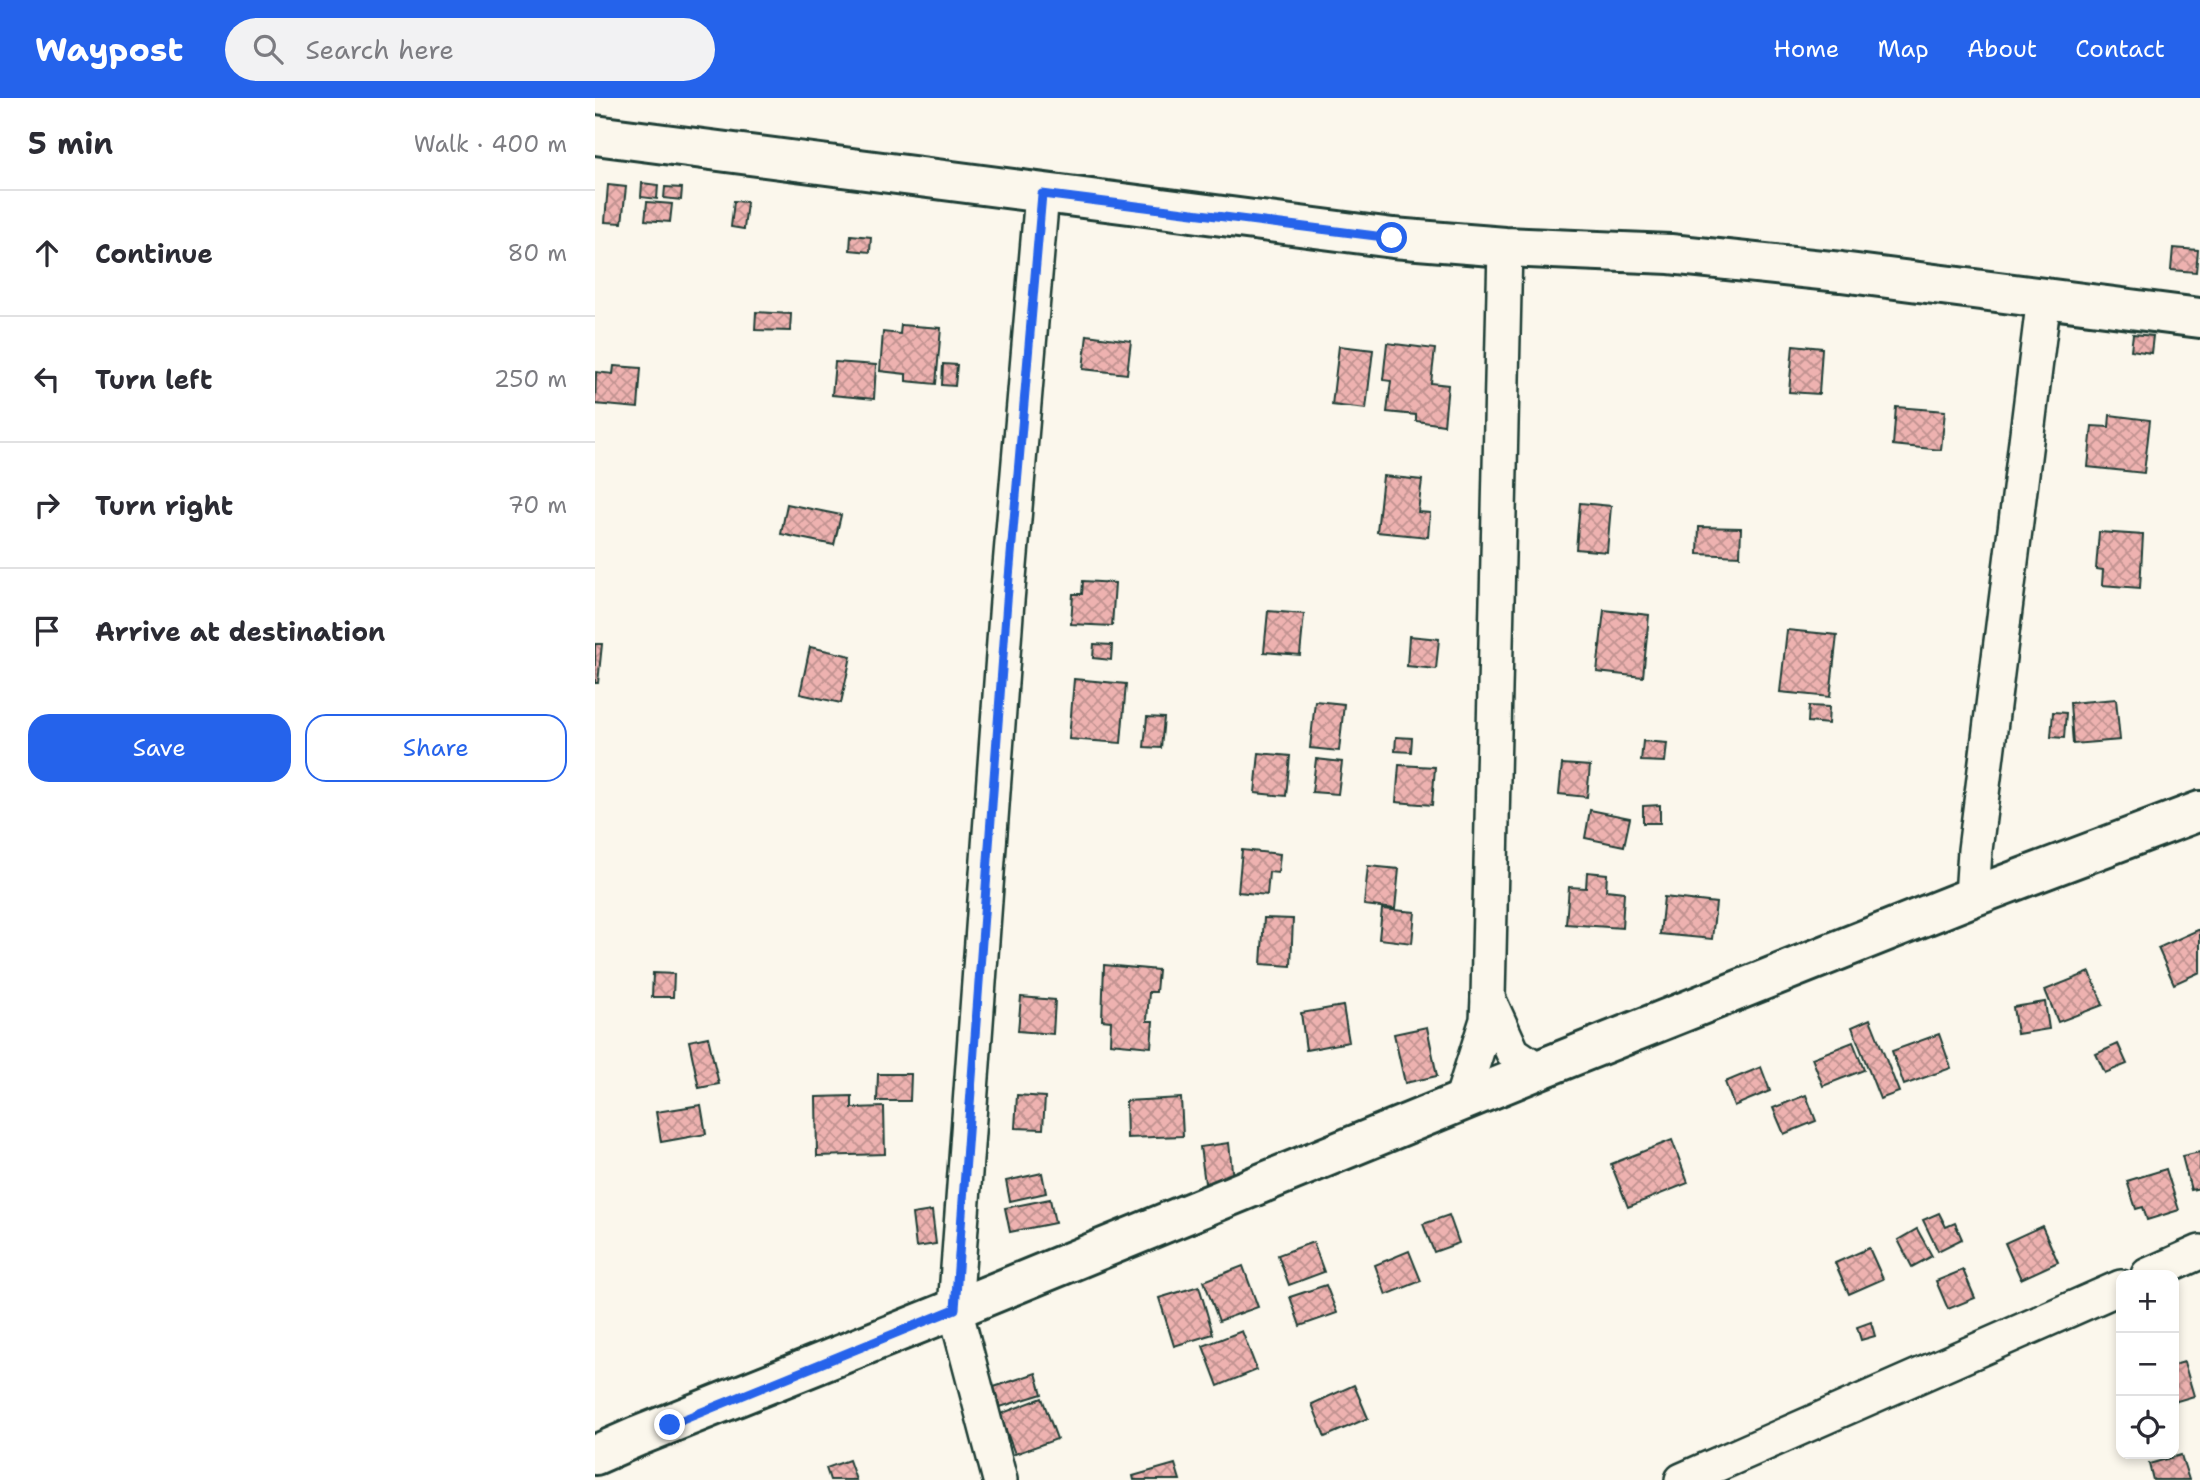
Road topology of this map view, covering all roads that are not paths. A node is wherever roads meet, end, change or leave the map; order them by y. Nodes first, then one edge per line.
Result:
1 (595, 135) edge
2 (1042, 194) junction
3 (1505, 247) junction
4 (2044, 297) junction
5 (2200, 318) edge
6 (2200, 811) edge
7 (1972, 897) junction
8 (1488, 998) junction
9 (1538, 1070) junction
10 (1461, 1101) junction
11 (2200, 1252) edge
12 (2159, 1270) edge
13 (2116, 1289) edge
14 (955, 1309) junction
15 (595, 1455) edge
16 (999, 1480) edge
17 (1682, 1480) edge

1 - 2 street
2 - 3 street
2 - 14 street
3 - 4 street
3 - 8 street
4 - 5 street
4 - 7 street
6 - 7 street
7 - 9 street
8 - 9 street
8 - 10 street
9 - 10 street
10 - 14 street
11 - 12 street
13 - 17 street
14 - 15 street
14 - 16 street

